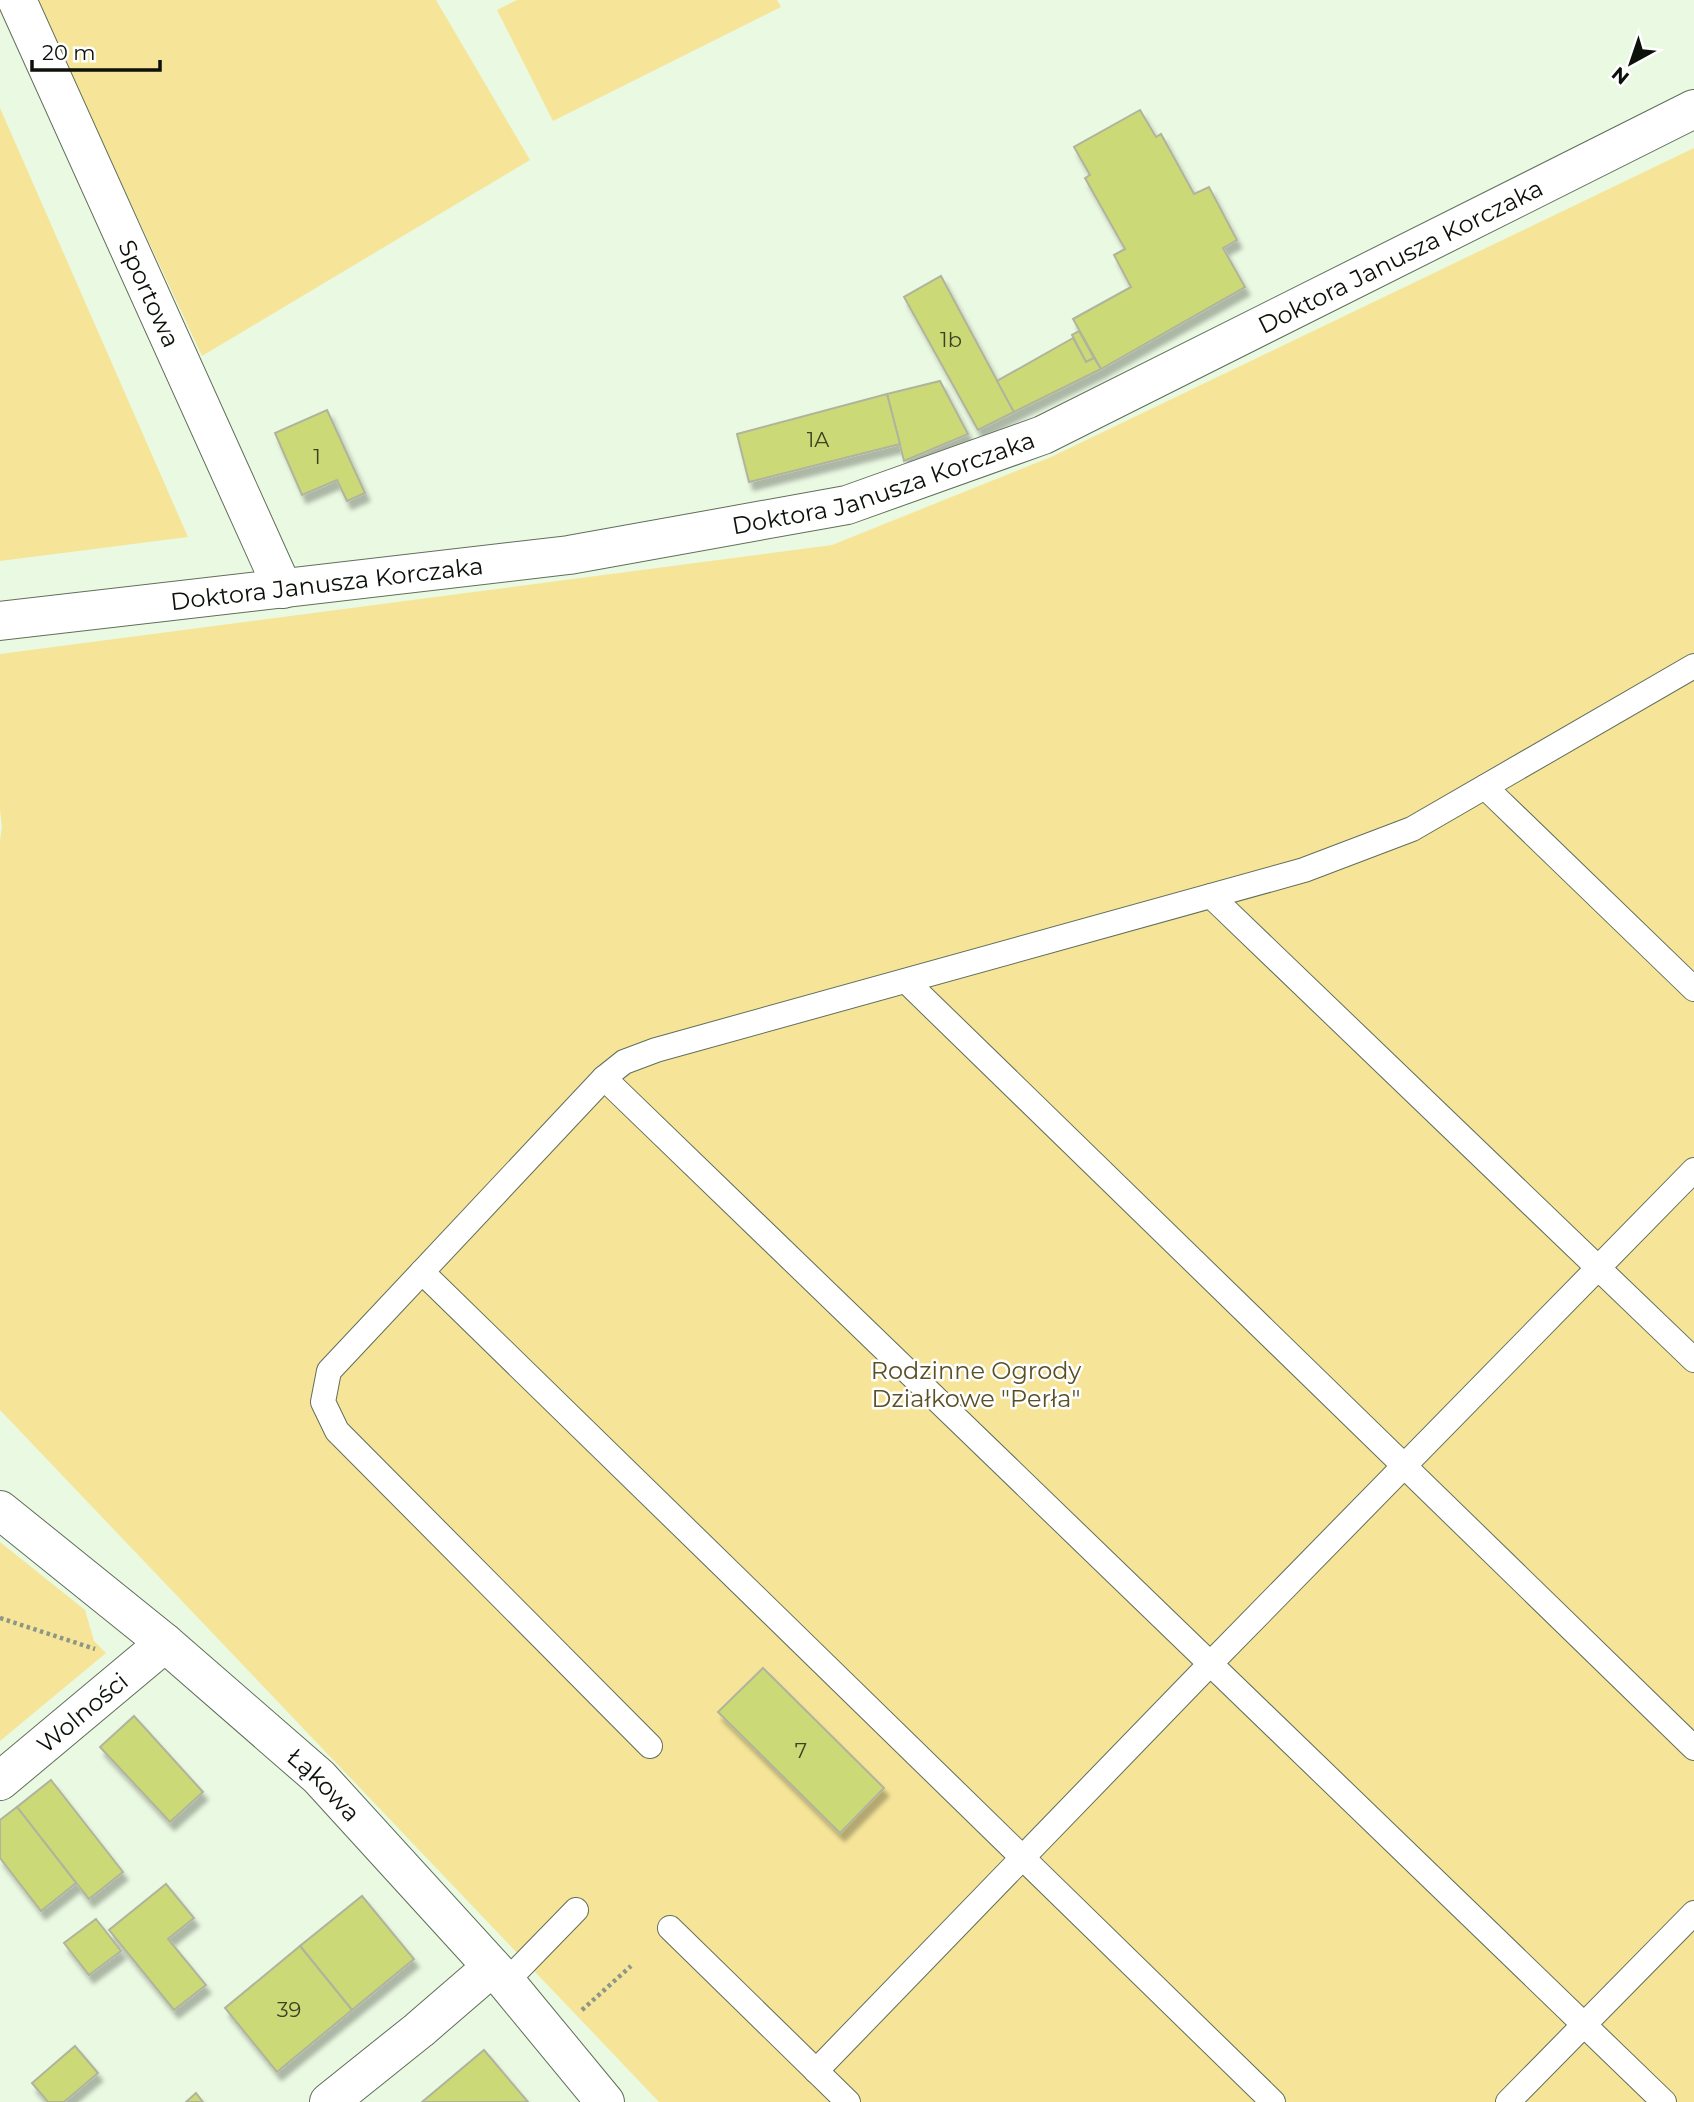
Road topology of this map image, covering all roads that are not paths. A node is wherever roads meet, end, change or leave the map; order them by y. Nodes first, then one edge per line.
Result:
1 (16, 0) edge
2 (1694, 109) edge
3 (283, 589) junction
4 (0, 621) edge
5 (1694, 666) edge
6 (1485, 787) junction
7 (1210, 896) junction
8 (906, 981) junction
9 (1694, 989) edge
10 (604, 1078) junction
11 (1694, 1170) edge
12 (1598, 1268) junction
13 (422, 1272) junction
14 (1694, 1360) edge
15 (1404, 1466) junction
16 (0, 1510) edge
17 (165, 1643) junction
18 (1211, 1663) junction
19 (650, 1746) dead end
20 (1694, 1748) edge
21 (0, 1781) edge
22 (1023, 1858) junction
23 (576, 1910) dead end
24 (1694, 1913) edge
25 (670, 1928) dead end
26 (499, 1975) junction
27 (1584, 2024) junction
28 (816, 2071) junction
29 (329, 2102) edge
30 (605, 2102) edge
31 (848, 2102) edge
32 (1273, 2102) edge
33 (1508, 2102) edge
34 (1664, 2102) edge

1 - 3 street, Sportowa
2 - 3 street, Doktora Janusza Korczaka
3 - 4 street, Doktora Janusza Korczaka
5 - 6 lane
6 - 7 lane
6 - 9 lane
7 - 8 lane
7 - 12 lane
8 - 10 lane
8 - 15 lane
10 - 13 lane
10 - 18 lane
11 - 12 lane
12 - 14 lane
12 - 15 lane
13 - 19 lane
13 - 22 lane
15 - 18 lane
15 - 20 lane
16 - 17 street, Łąkowa
17 - 21 street, Wolności
17 - 26 street, Łąkowa
18 - 22 lane
18 - 27 lane
22 - 28 lane
22 - 32 lane
23 - 26 lane
24 - 27 lane
25 - 28 lane
26 - 29 street
26 - 30 street, Łąkowa
27 - 33 lane
27 - 34 lane
28 - 31 lane

